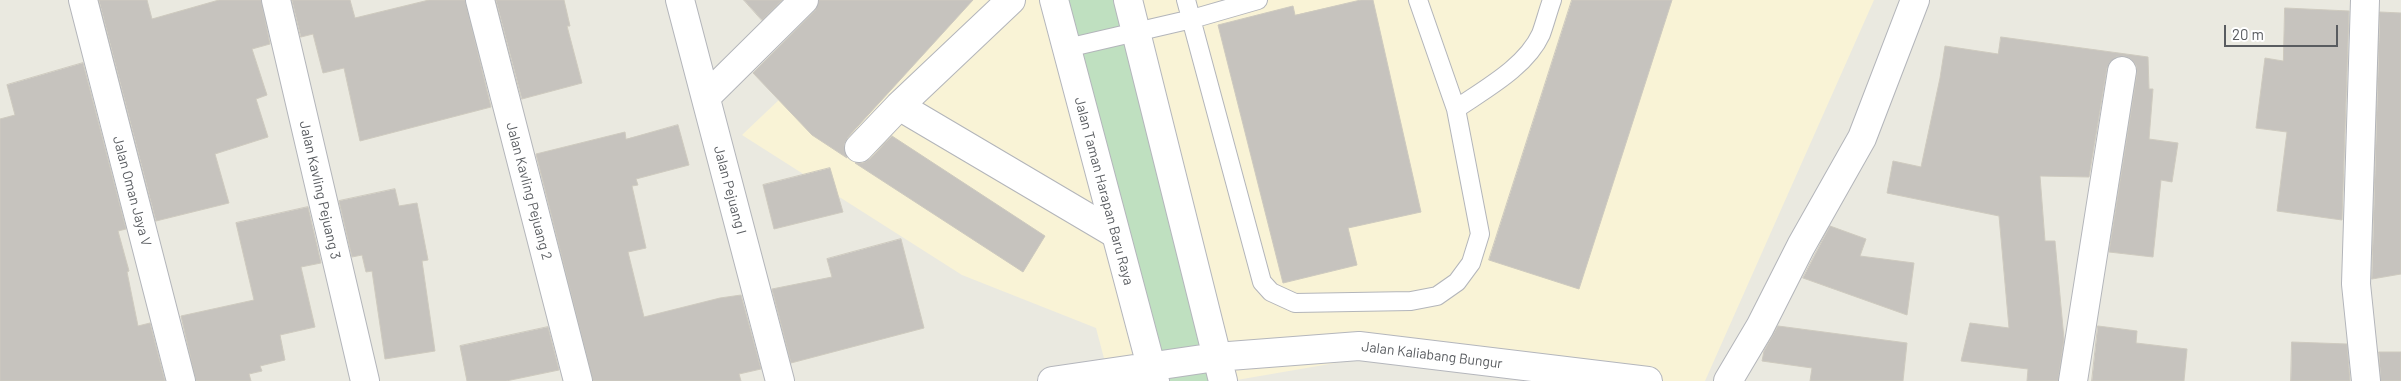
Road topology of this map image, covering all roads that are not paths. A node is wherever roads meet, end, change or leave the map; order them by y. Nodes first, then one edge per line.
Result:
1 (82, 0) edge
2 (276, 0) edge
3 (480, 0) edge
4 (680, 0) edge
5 (804, 0) edge
6 (1011, 0) edge
7 (1054, 0) edge
8 (1128, 0) edge
9 (1186, 0) edge
10 (1258, 0) edge
11 (1418, 0) edge
12 (1552, 0) edge
13 (1915, 0) edge
14 (2364, 0) edge
15 (1192, 18) junction
16 (1136, 31) junction
17 (1067, 48) junction
18 (2122, 71) dead end
19 (706, 97) junction
20 (899, 106) junction
21 (1456, 109) junction
22 (859, 148) dead end
23 (1114, 233) junction
24 (1220, 369) edge
25 (1153, 373) edge
26 (182, 381) edge
27 (365, 381) edge
28 (578, 381) edge
29 (780, 381) edge
30 (1052, 381) edge
31 (1648, 381) edge
32 (1728, 381) edge
33 (2073, 381) edge
34 (2366, 381) edge

1 - 26 street, Jalan Oman Jaya V
2 - 27 street, Jalan Kavling Pejuang 3
3 - 28 street, Jalan Kavling Pejuang 2
4 - 19 street, Jalan Pejuang I
5 - 19 street
6 - 20 street
7 - 17 street, Jalan Taman Harapan Baru Raya
8 - 16 street
9 - 15 lane
10 - 15 lane
11 - 21 lane
12 - 21 lane
13 - 32 street
14 - 34 street
15 - 16 lane
15 - 21 lane
16 - 17 lane
16 - 24 street
17 - 23 street, Jalan Taman Harapan Baru Raya
18 - 33 street
19 - 29 street, Jalan Pejuang I
20 - 22 street
20 - 23 street
23 - 25 street, Jalan Taman Harapan Baru Raya
24 - 25 street, Jalan Kaliabang Bungur
24 - 31 street, Jalan Kaliabang Bungur
25 - 30 street, Jalan Kaliabang Bungur

